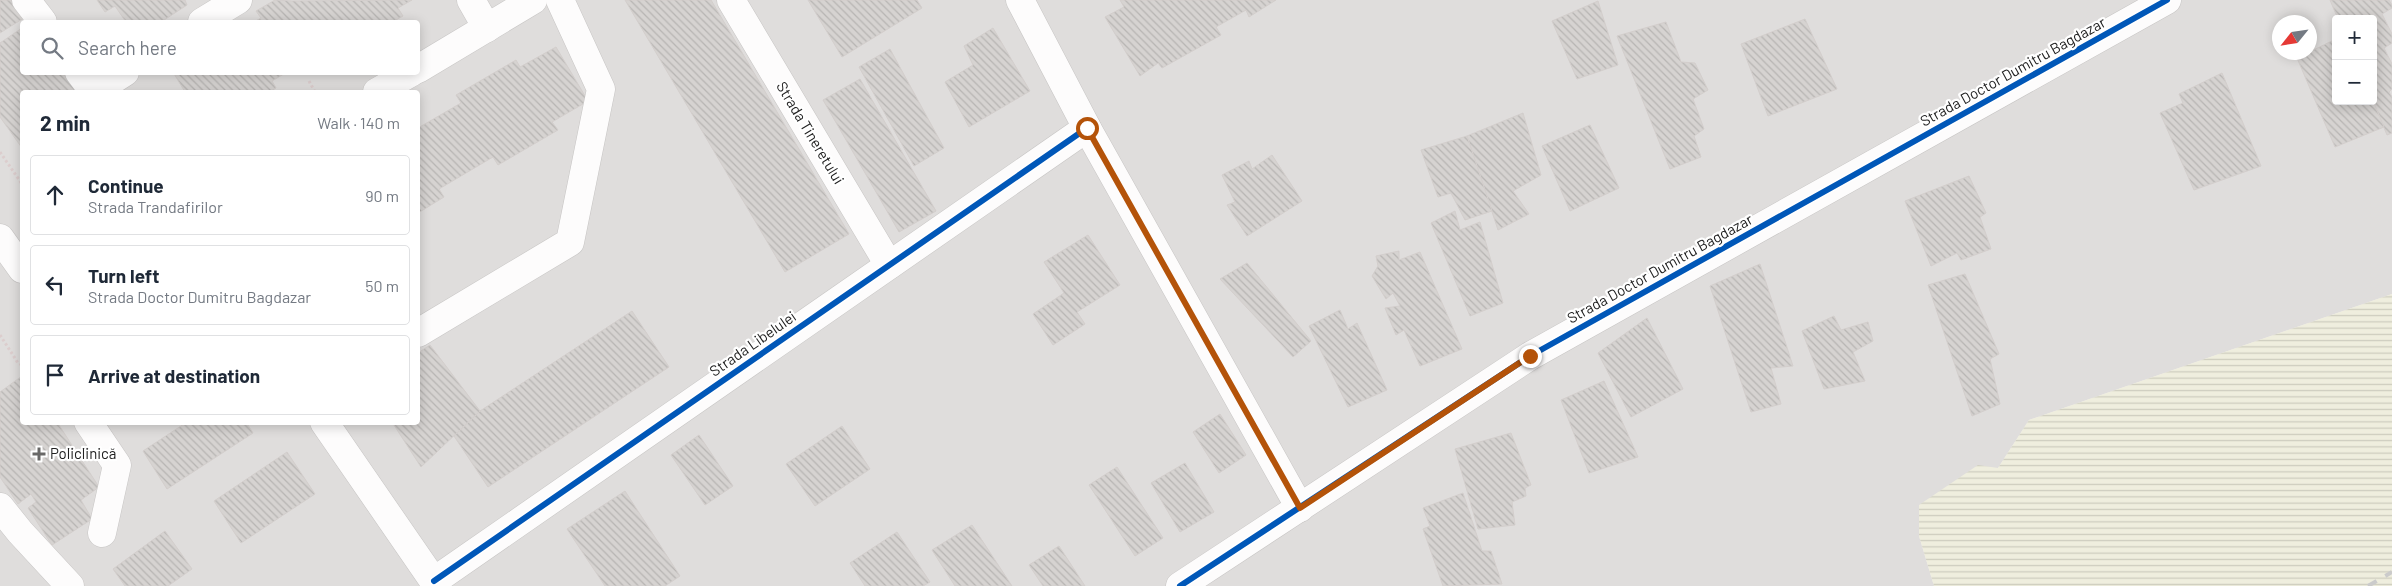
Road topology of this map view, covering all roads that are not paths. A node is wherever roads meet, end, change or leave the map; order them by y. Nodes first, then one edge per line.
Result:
1 (26, 0) edge
2 (471, 0) edge
3 (533, 0) edge
4 (560, 0) edge
5 (731, 0) edge
6 (1020, 0) edge
7 (2167, 0) edge
8 (41, 20) edge
9 (488, 28) junction
10 (420, 68) edge
11 (81, 75) edge
12 (120, 75) edge
13 (407, 75) edge
14 (92, 90) edge
15 (97, 90) edge
16 (380, 90) edge
17 (1087, 128) junction
18 (0, 238) edge
19 (889, 265) junction
20 (20, 267) edge
21 (420, 332) edge
22 (90, 425) edge
23 (326, 425) edge
24 (0, 507) edge
25 (1300, 508) junction
26 (102, 533) dead end
27 (58, 580) edge
28 (436, 583) edge
29 (1180, 586) edge

1 - 8 street
2 - 9 street
3 - 9 street
4 - 21 street
5 - 19 street, Strada Tineretului
6 - 17 street
7 - 25 street, Strada Doctor Dumitru Bagdazar
9 - 10 street
11 - 14 street
12 - 15 street
13 - 16 street
17 - 19 street, Strada Libelulei
17 - 25 street
18 - 20 street
19 - 28 street, Strada Libelulei
22 - 26 street
23 - 28 street
24 - 27 street
25 - 29 street, Strada Doctor Dumitru Bagdazar

